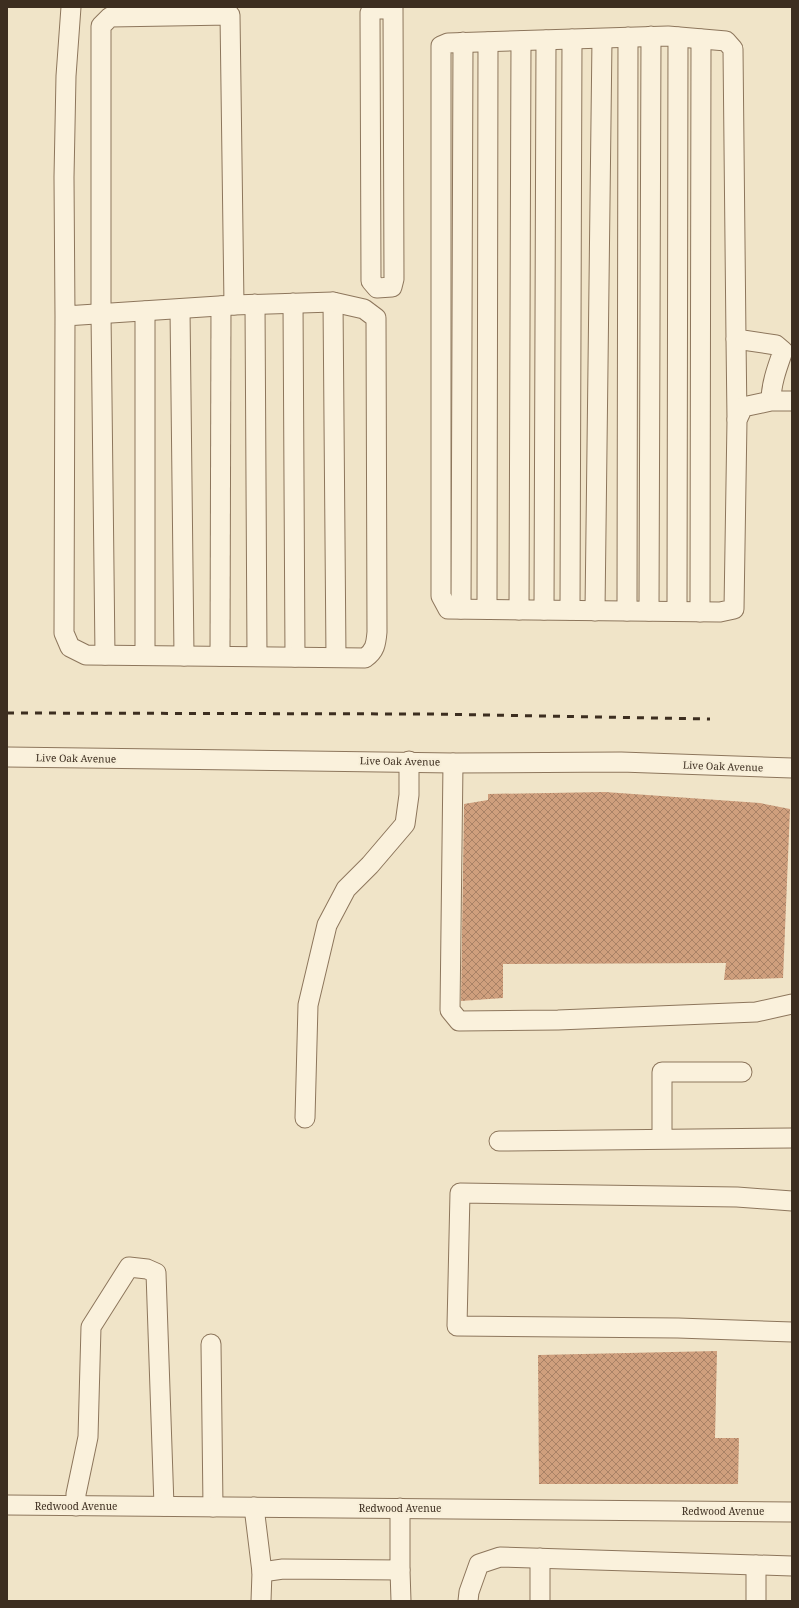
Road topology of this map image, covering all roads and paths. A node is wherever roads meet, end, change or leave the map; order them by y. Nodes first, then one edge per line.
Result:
1 (71, 7) edge
2 (393, 8) edge
3 (651, 36) junction
4 (628, 37) junction
5 (678, 37) junction
6 (572, 39) junction
7 (602, 39) junction
8 (701, 39) junction
9 (521, 40) junction
10 (546, 40) junction
11 (488, 42) junction
12 (333, 302) junction
13 (293, 303) junction
14 (255, 304) junction
15 (228, 306) junction
16 (180, 309) junction
17 (145, 311) junction
18 (102, 313) junction
19 (65, 316) junction
20 (736, 339) junction
21 (771, 401) junction
22 (792, 401) edge
23 (737, 420) junction
24 (487, 610) junction
25 (519, 610) junction
26 (544, 610) junction
27 (570, 610) junction
28 (595, 611) junction
29 (627, 611) junction
30 (649, 611) junction
31 (677, 612) junction
32 (700, 612) junction
33 (105, 655) junction
34 (145, 655) junction
35 (184, 656) junction
36 (220, 656) junction
37 (257, 656) junction
38 (295, 657) junction
39 (336, 657) junction
40 (7, 757) edge
41 (409, 761) junction
42 (453, 763) junction
43 (792, 768) edge
44 (792, 1004) edge
45 (742, 1072) dead end
46 (306, 1118) dead end
47 (662, 1138) junction
48 (792, 1138) edge
49 (499, 1140) dead end
50 (792, 1201) edge
51 (792, 1332) edge
52 (212, 1344) dead end
53 (7, 1505) edge
54 (76, 1506) junction
55 (164, 1506) junction
56 (213, 1507) junction
57 (254, 1507) junction
58 (400, 1508) junction
59 (792, 1512) edge
60 (540, 1558) junction
61 (756, 1565) junction
62 (792, 1566) edge
63 (400, 1570) junction
64 (262, 1572) junction
65 (261, 1601) edge
66 (401, 1601) edge
67 (468, 1601) edge
68 (540, 1601) edge
69 (756, 1601) edge

1 - 19 street
2 - 2 street
3 - 4 street
3 - 5 street
3 - 30 street
4 - 7 street
4 - 29 street
5 - 8 street
5 - 31 street
6 - 7 street
6 - 10 street
6 - 27 street
7 - 28 street
8 - 20 street
8 - 32 street
9 - 10 street
9 - 11 street
9 - 25 street
10 - 26 street
11 - 24 street
11 - 24 street
12 - 13 street
12 - 39 street
12 - 39 street
13 - 14 street
13 - 38 street
14 - 15 street
14 - 37 street
15 - 16 street
15 - 18 street
15 - 36 street
16 - 17 street
16 - 35 street
17 - 18 street
17 - 34 street
18 - 19 street
18 - 33 street
19 - 33 street
20 - 21 street
20 - 23 street
21 - 22 street
21 - 23 street
23 - 32 street
24 - 25 street
25 - 26 street
26 - 27 street
27 - 28 street
28 - 29 street
29 - 30 street
30 - 31 street
31 - 32 street
33 - 34 street
34 - 35 street
35 - 36 street
36 - 37 street
37 - 38 street
38 - 39 street
40 - 41 street, Live Oak Avenue
41 - 42 street, Live Oak Avenue
41 - 46 street
42 - 43 street, Live Oak Avenue
42 - 44 street
45 - 47 street
47 - 48 street
47 - 49 street
50 - 51 street
52 - 56 street
53 - 54 street, Redwood Avenue
54 - 55 street, Redwood Avenue
54 - 55 street
55 - 56 street, Redwood Avenue
56 - 57 street, Redwood Avenue
57 - 58 street, Redwood Avenue
57 - 64 street
58 - 59 street, Redwood Avenue
58 - 63 street
60 - 61 street
60 - 67 street
60 - 68 street
61 - 62 street
61 - 69 street
63 - 64 street
63 - 66 street
64 - 65 street

